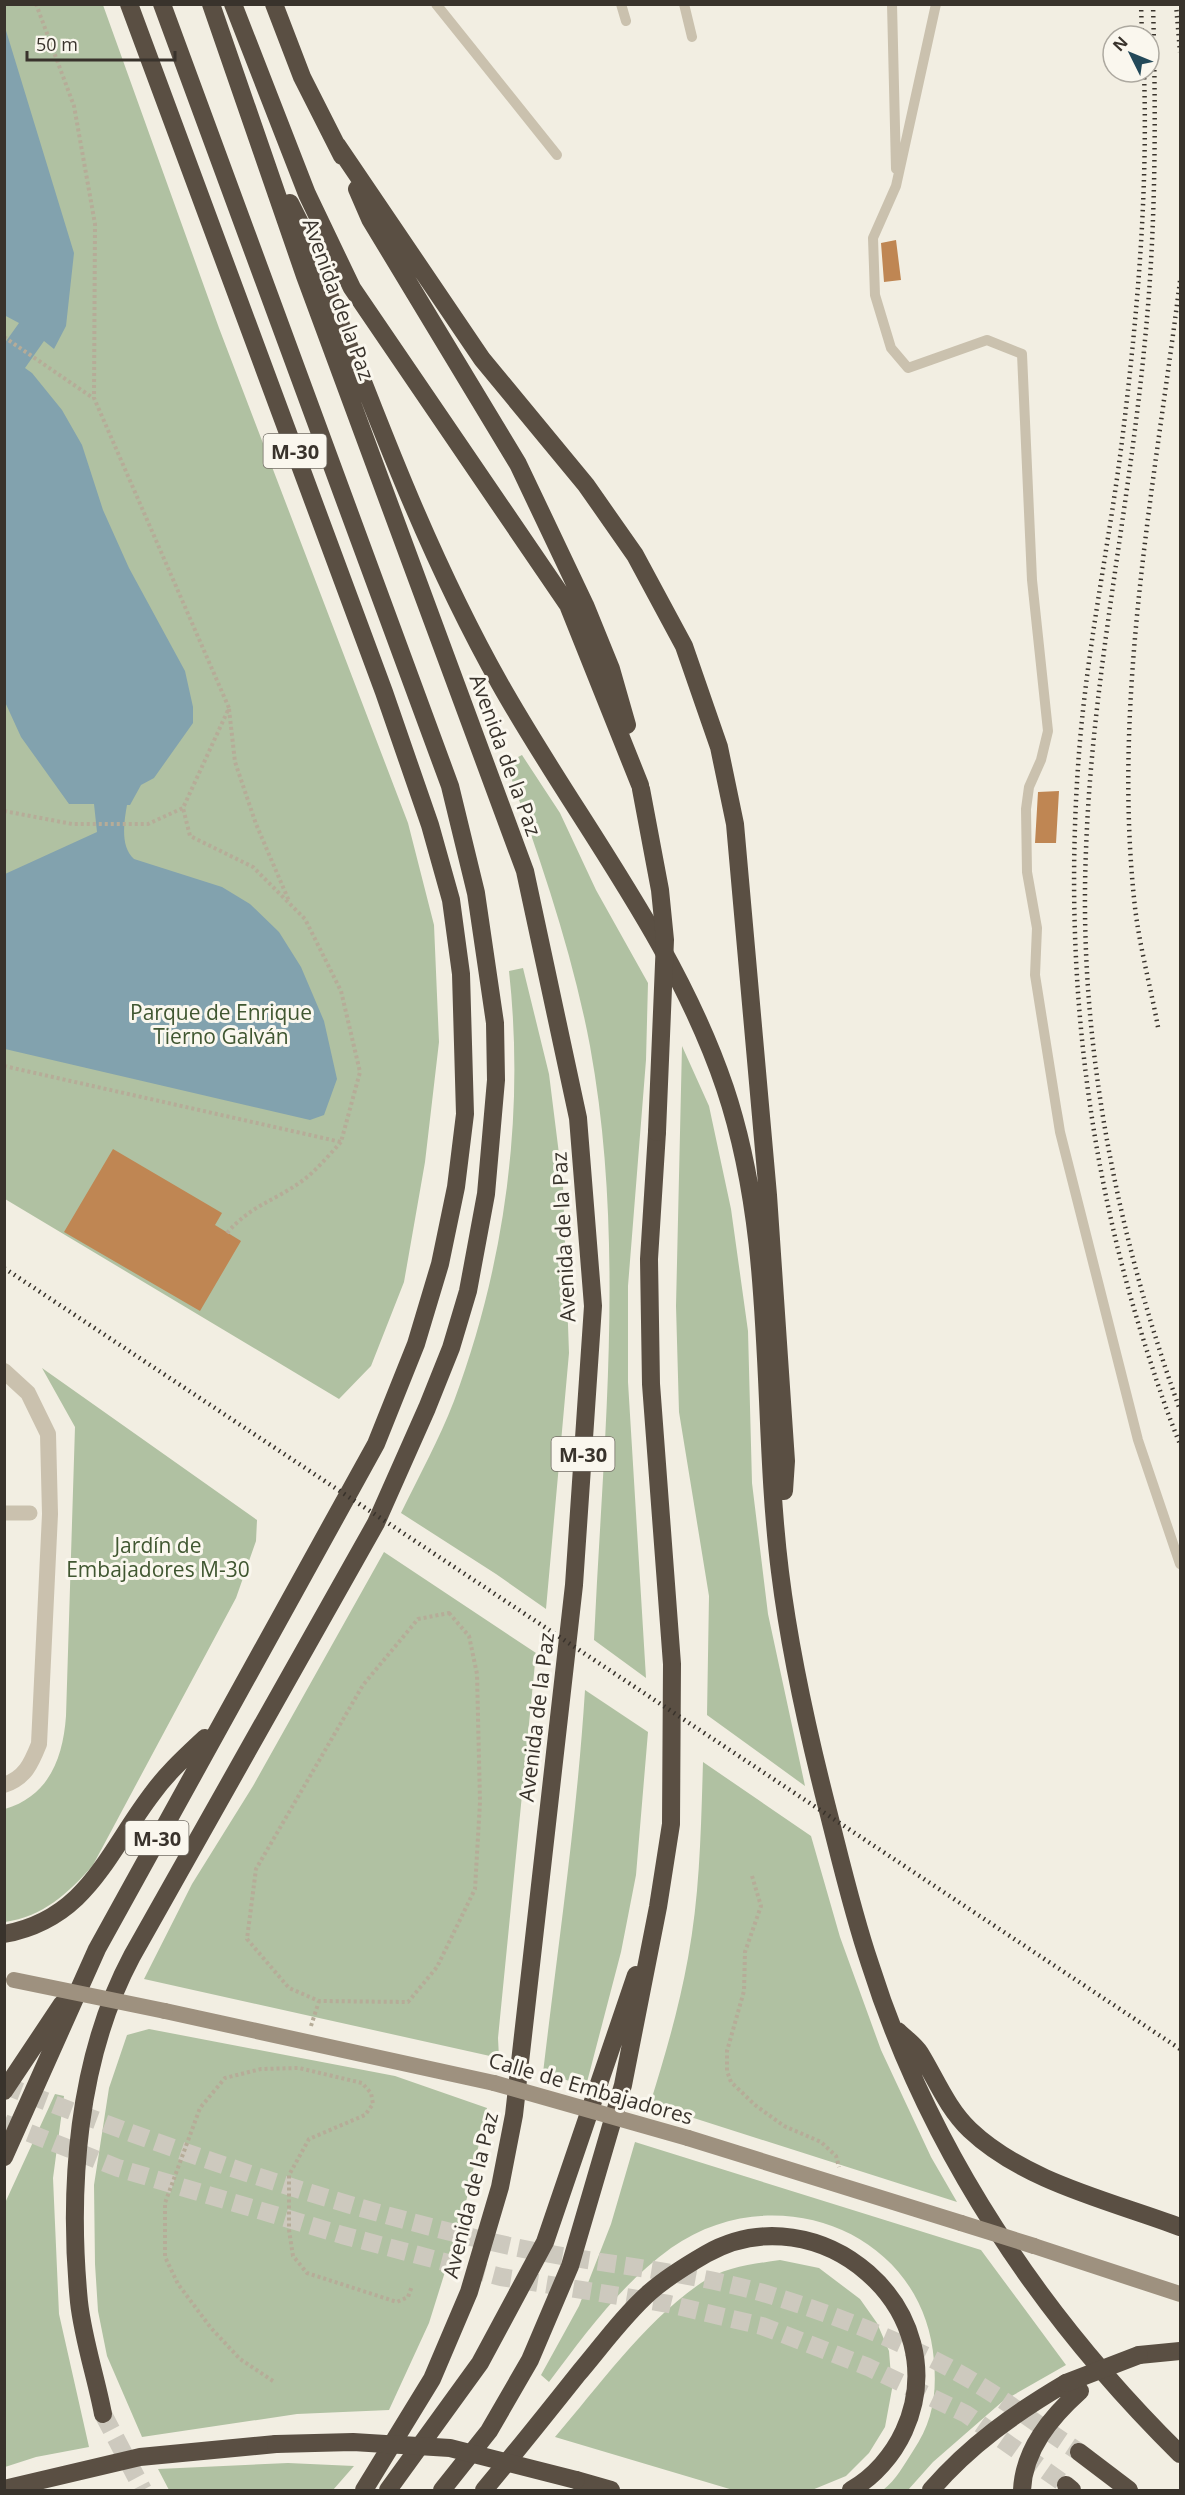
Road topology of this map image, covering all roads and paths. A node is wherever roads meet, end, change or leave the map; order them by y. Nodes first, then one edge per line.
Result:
1 (36, 4) edge
2 (129, 4) edge
3 (162, 4) edge
4 (211, 4) edge
5 (233, 4) edge
6 (274, 4) edge
7 (436, 4) edge
8 (621, 4) edge
9 (684, 4) edge
10 (892, 4) edge
11 (936, 4) edge
12 (626, 21) dead end
13 (692, 37) dead end
14 (337, 145) junction
15 (263, 151) junction
16 (556, 155) dead end
17 (896, 186) junction
18 (4, 337) edge
19 (94, 398) junction
20 (229, 708) junction
21 (640, 787) junction
22 (183, 808) junction
23 (4, 811) edge
24 (291, 905) junction
25 (4, 1066) edge
26 (341, 1142) junction
27 (227, 1233) dead end
28 (4, 1371) edge
29 (4, 1513) edge
30 (30, 1514) dead end
31 (1180, 1564) edge
32 (780, 1571) junction
33 (449, 1613) joint
34 (218, 1726) junction
35 (4, 1785) edge
36 (752, 1876) dead end
37 (658, 1907) junction
38 (4, 1934) edge
39 (97, 1949) junction
40 (9, 1979) edge
41 (894, 2027) junction
42 (4, 2091) edge
43 (4, 2157) edge
44 (840, 2168) dead end
45 (1180, 2227) edge
46 (1154, 2283) junction
47 (412, 2286) dead end
48 (1180, 2287) edge
49 (1180, 2294) edge
50 (1180, 2351) edge
51 (1180, 2357) edge
52 (1143, 2360) junction
53 (273, 2381) dead end
54 (1073, 2387) junction
55 (103, 2414) tunnel mouth
56 (1079, 2452) tunnel mouth
57 (1180, 2454) edge
58 (4, 2489) edge
59 (364, 2490) edge
60 (388, 2490) edge
61 (442, 2490) edge
62 (484, 2490) edge
63 (611, 2490) edge
64 (850, 2490) edge
65 (931, 2490) edge
66 (1022, 2490) edge
67 (1129, 2490) edge

1 - 19 path
2 - 34 highway, M-30
3 - 55 highway
4 - 15 highway, Avenida de la Paz / M-30
5 - 21 highway
6 - 14 highway
7 - 16 lane
8 - 12 lane
9 - 13 lane
10 - 17 lane
11 - 17 lane
14 - 21 highway
14 - 32 highway
15 - 32 highway
15 - 59 highway, Avenida de la Paz / M-30
17 - 31 lane
18 - 19 path
19 - 20 path
20 - 22 path
20 - 24 path
21 - 37 highway, bridge
22 - 23 path
22 - 24 path
24 - 26 path
25 - 26 path
26 - 27 path
28 - 35 street
29 - 30 street
32 - 41 highway
33 - 33 path
34 - 38 highway
34 - 39 highway, M-30
36 - 44 path
37 - 60 highway
37 - 61 highway
39 - 42 highway, M-30
39 - 43 highway
40 - 46 main road, Calle de Embajadores, bridge
41 - 45 highway
41 - 57 highway
46 - 48 main road, Calle de Embajadores
46 - 49 main road, Calle de Embajadores
47 - 53 path
50 - 52 highway
51 - 52 highway
52 - 54 highway
54 - 65 highway
54 - 66 highway
56 - 67 highway
58 - 63 highway, bridge
62 - 64 highway

